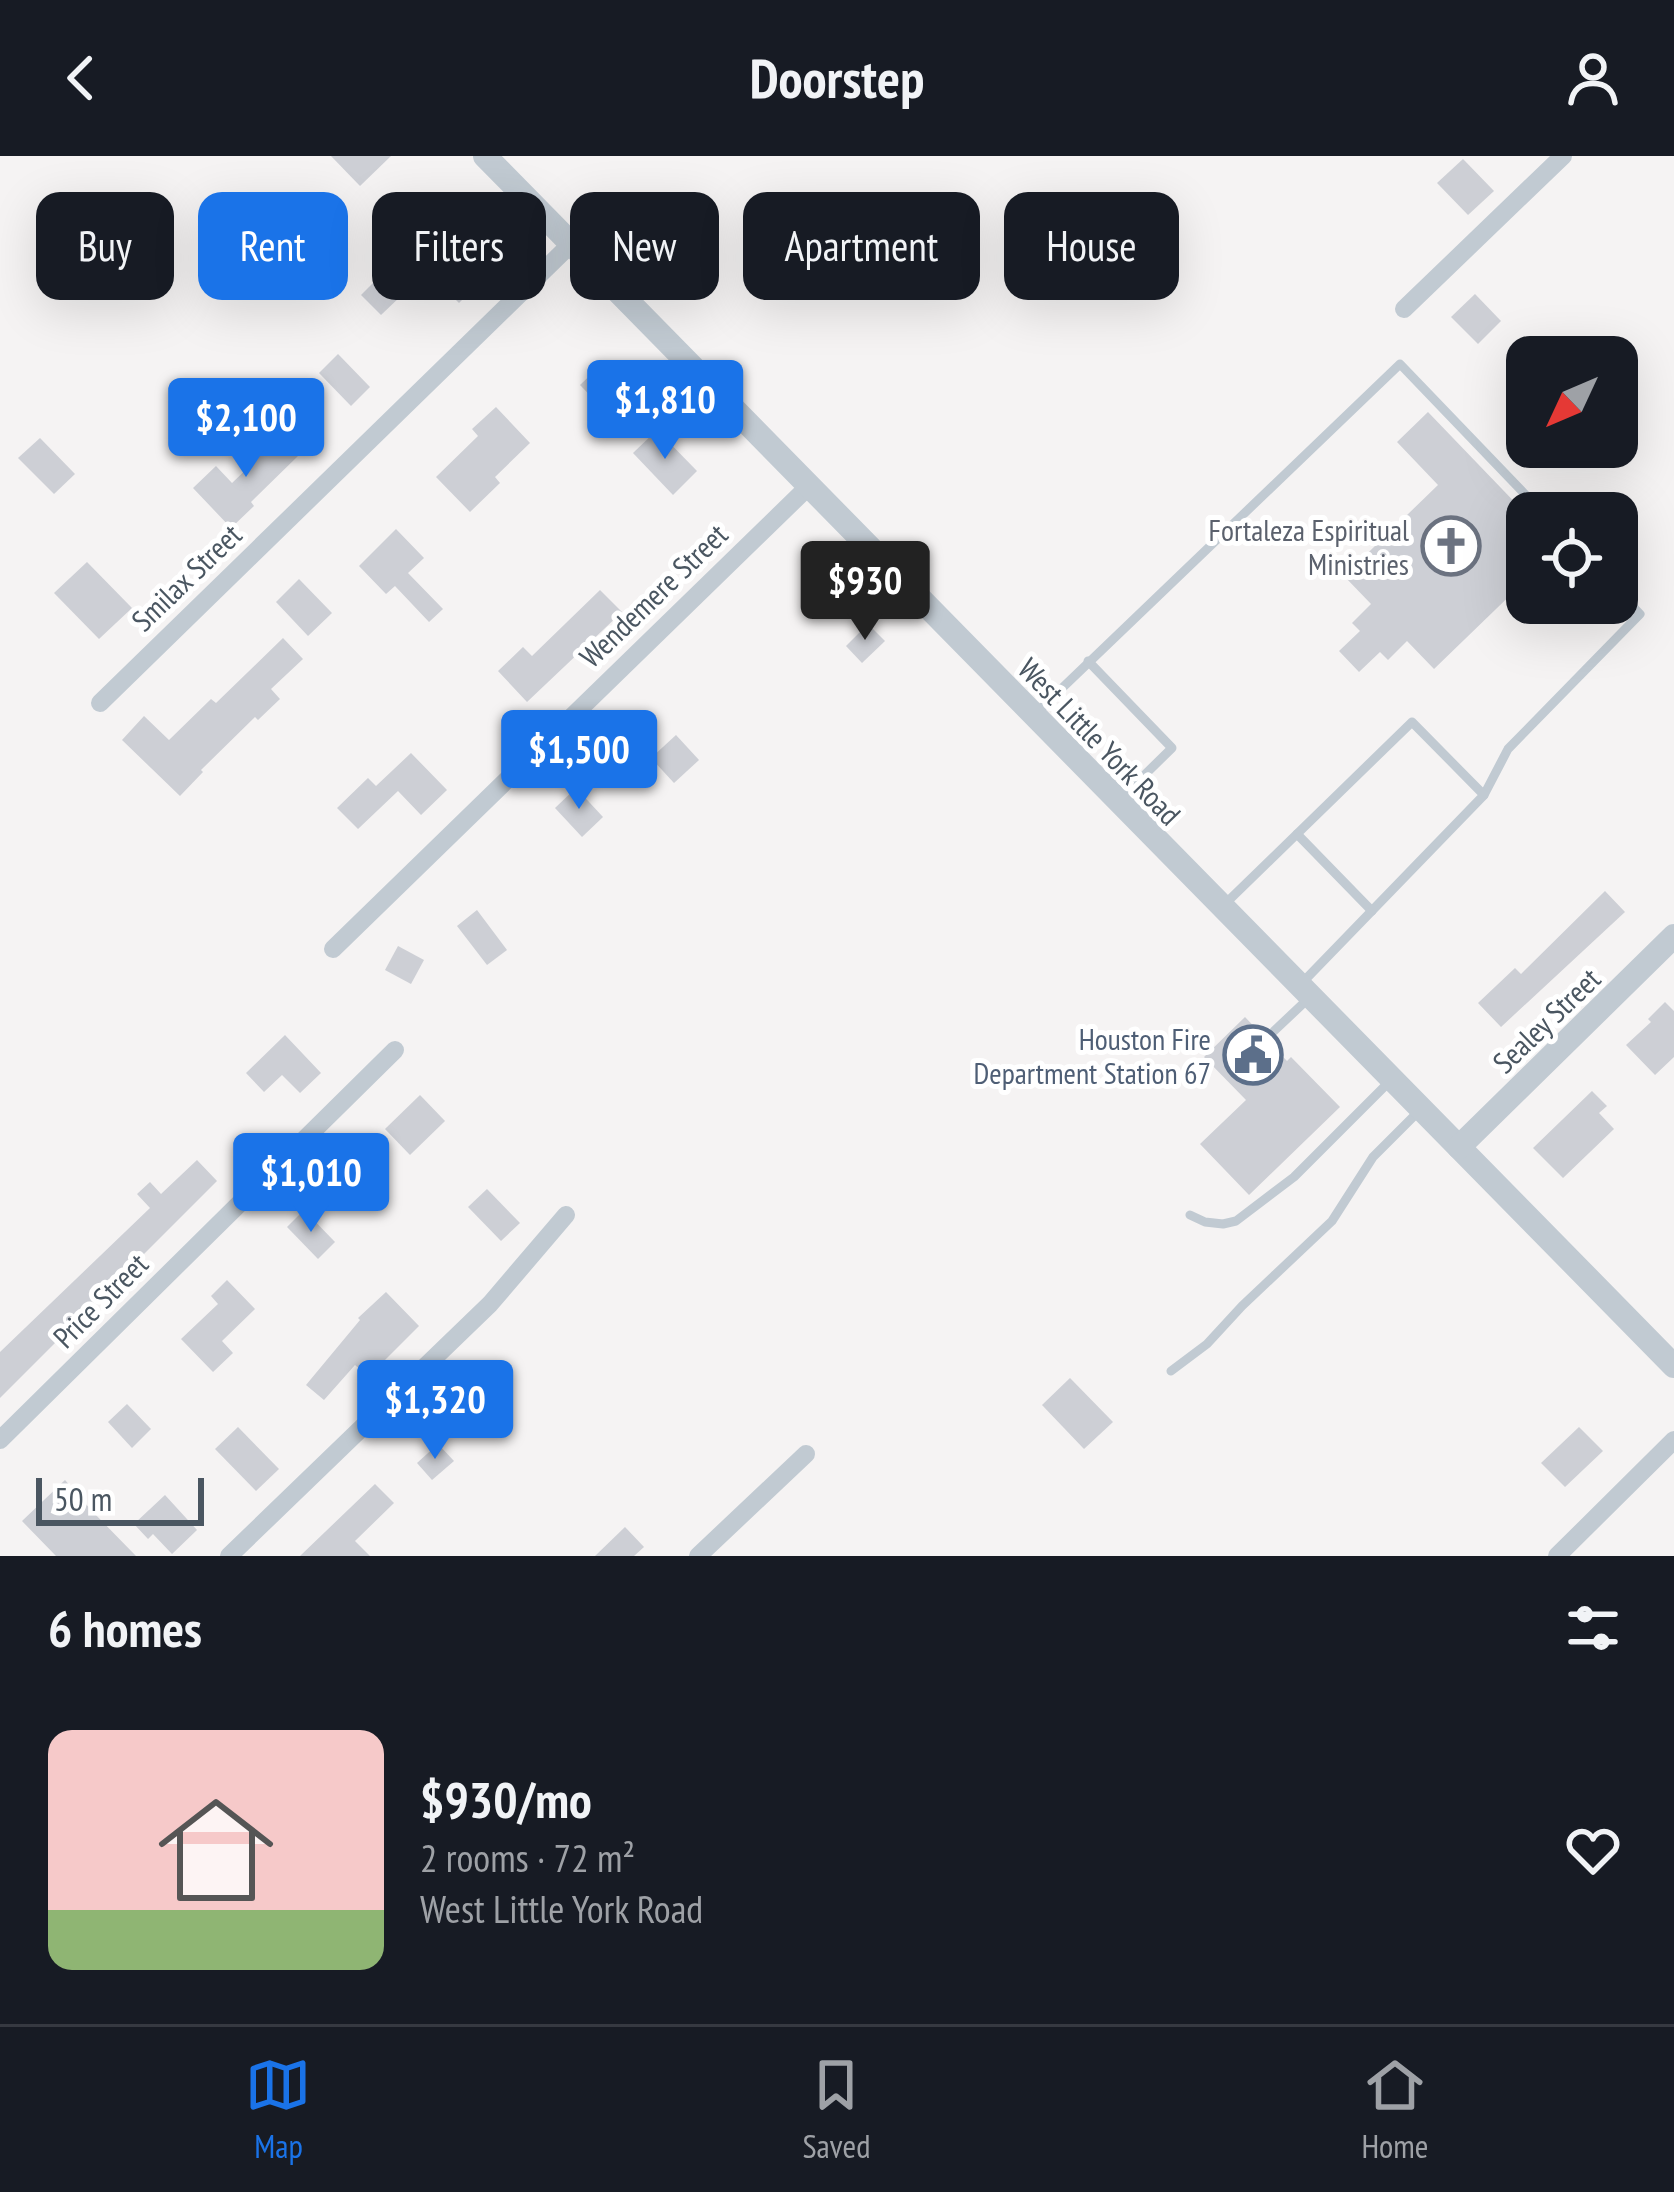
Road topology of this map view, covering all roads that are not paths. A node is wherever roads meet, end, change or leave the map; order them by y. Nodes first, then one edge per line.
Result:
1 (485, 156) edge
2 (1563, 156) edge
3 (570, 241) edge
4 (570, 245) edge
5 (628, 300) edge
6 (1404, 309) dead end
7 (809, 486) junction
8 (1523, 492) edge
9 (1630, 624) edge
10 (1088, 661) junction
11 (100, 703) dead end
12 (1034, 716) junction
13 (1484, 795) junction
14 (1117, 802) junction
15 (1297, 833) junction
16 (1222, 907) junction
17 (1372, 911) junction
18 (1674, 936) edge
19 (333, 949) dead end
20 (1305, 991) junction
21 (1274, 1031) dead end
22 (395, 1050) dead end
23 (1391, 1080) junction
24 (1421, 1109) junction
25 (1459, 1147) junction
26 (566, 1215) dead end
27 (1190, 1215) dead end
28 (1674, 1366) edge
29 (1171, 1371) dead end
30 (0, 1440) edge
31 (1674, 1440) edge
32 (806, 1454) dead end
33 (229, 1556) edge
34 (698, 1556) edge
35 (1557, 1556) edge

1 - 3 street, West Little York Road
2 - 6 street
4 - 11 street, Smilax Street
5 - 7 street, West Little York Road
7 - 12 street, West Little York Road
7 - 19 street, Wendemere Street
8 - 10 lane
9 - 13 lane
10 - 12 lane
10 - 14 lane
12 - 14 street, West Little York Road
13 - 15 lane
13 - 17 lane
14 - 16 street, West Little York Road
15 - 16 lane
15 - 17 lane
16 - 20 street, West Little York Road
17 - 20 lane
18 - 25 street, Sealey Street
20 - 21 lane
20 - 23 street, West Little York Road
22 - 30 street, Price Street
23 - 24 street, West Little York Road
23 - 27 lane
24 - 25 street, West Little York Road
24 - 29 lane
25 - 28 street, West Little York Road
26 - 33 street
31 - 35 street
32 - 34 street

